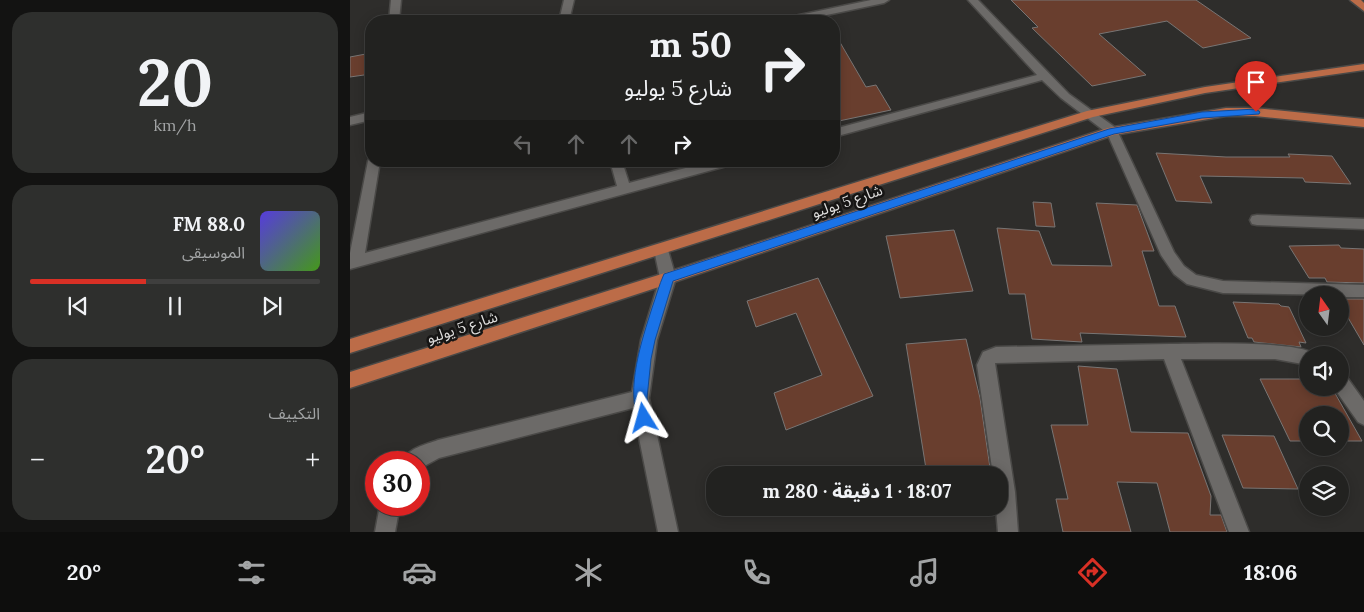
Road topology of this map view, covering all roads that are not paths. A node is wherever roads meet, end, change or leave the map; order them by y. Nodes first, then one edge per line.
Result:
1 (396, 0) edge
2 (569, 0) edge
3 (884, 0) edge
4 (973, 0) edge
5 (1355, 0) edge
6 (1364, 8) edge
7 (395, 15) edge
8 (565, 15) edge
9 (813, 15) edge
10 (1364, 68) edge
11 (1044, 76) junction
12 (1092, 114) junction
13 (365, 117) edge
14 (350, 121) edge
15 (1364, 123) edge
16 (840, 131) edge
17 (1112, 131) junction
18 (373, 167) edge
19 (618, 167) edge
20 (706, 167) edge
21 (624, 189) junction
22 (1257, 220) dead end
23 (1364, 224) edge
24 (660, 250) junction
25 (353, 262) edge
26 (668, 278) junction
27 (1364, 291) edge
28 (350, 346) edge
29 (1170, 351) junction
30 (1299, 356) edge
31 (350, 380) edge
32 (1349, 395) edge
33 (640, 398) junction
34 (1364, 416) edge
35 (430, 452) edge
36 (388, 516) edge
37 (385, 532) edge
38 (668, 532) edge
39 (1008, 532) edge
40 (1239, 532) edge

1 - 7 street
2 - 8 street
3 - 9 street
4 - 11 street
5 - 6 main road
10 - 12 main road, شارع 5 يوليو
11 - 12 street
11 - 16 street
12 - 17 street
12 - 24 main road, شارع 5 يوليو
13 - 14 street
15 - 17 main road, شارع 5 يوليو
17 - 26 main road, شارع 5 يوليو
17 - 27 street
18 - 25 street
19 - 21 street
20 - 21 street
21 - 25 street
22 - 23 street
24 - 26 street
24 - 28 main road, شارع 5 يوليو
26 - 31 main road, شارع 5 يوليو
26 - 33 street
29 - 30 street
29 - 39 street
29 - 40 street
32 - 34 street
33 - 35 street
33 - 38 street
36 - 37 street

